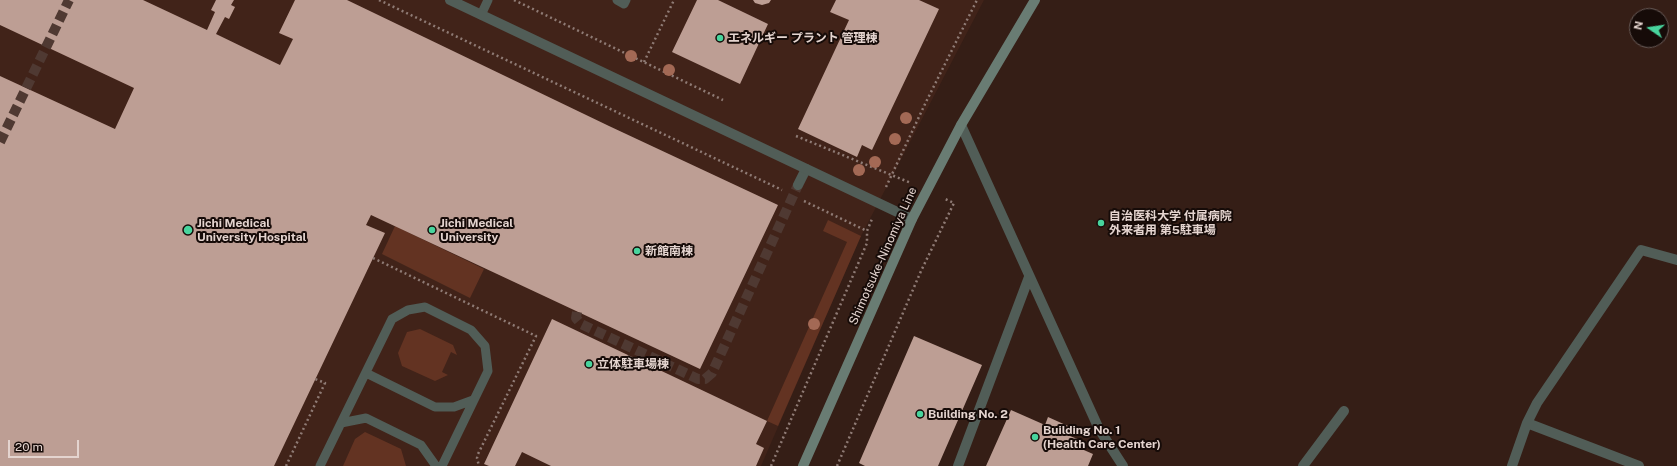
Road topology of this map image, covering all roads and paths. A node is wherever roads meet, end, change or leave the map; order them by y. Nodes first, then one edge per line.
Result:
1 (379, 0) edge
2 (450, 0) edge
3 (488, 0) edge
4 (514, 0) edge
5 (617, 0) edge
6 (626, 0) edge
7 (674, 0) edge
8 (977, 0) edge
9 (1035, 0) edge
10 (481, 15) junction
11 (644, 62) junction
12 (723, 100) dead end
13 (961, 125) junction
14 (796, 136) dead end
15 (806, 169) junction
16 (892, 174) junction
17 (912, 184) dead end
18 (798, 185) tunnel mouth
19 (788, 193) dead end
20 (940, 197) dead end
21 (802, 200) dead end
22 (912, 219) junction
23 (373, 258) dead end
24 (1677, 260) edge
25 (1029, 277) junction
26 (366, 373) junction
27 (316, 379) dead end
28 (473, 400) junction
29 (1344, 411) dead end
30 (1527, 423) junction
31 (341, 424) junction
32 (286, 466) edge
33 (320, 466) edge
34 (436, 466) edge
35 (442, 466) edge
36 (479, 466) edge
37 (771, 466) edge
38 (803, 466) edge
39 (836, 466) edge
40 (958, 466) edge
41 (1123, 466) edge
42 (1304, 466) edge
43 (1512, 466) edge
44 (1639, 466) edge

1 - 19 path
2 - 10 street
3 - 10 lane
4 - 11 path
5 - 6 lane
7 - 11 path
8 - 16 path
9 - 13 main road, Shimotsuke-Ninomiya Line
10 - 15 street
11 - 12 path
13 - 22 main road, Shimotsuke-Ninomiya Line
13 - 25 street
14 - 16 path
15 - 18 street
15 - 22 street
16 - 17 path
20 - 39 path
21 - 37 path
22 - 38 main road, Shimotsuke-Ninomiya Line
23 - 36 path
24 - 30 street
25 - 40 street
25 - 41 street
26 - 28 lane
26 - 28 lane
26 - 31 lane
27 - 32 path
28 - 35 lane
29 - 42 street
30 - 43 street
30 - 44 street
31 - 33 lane
31 - 34 lane

